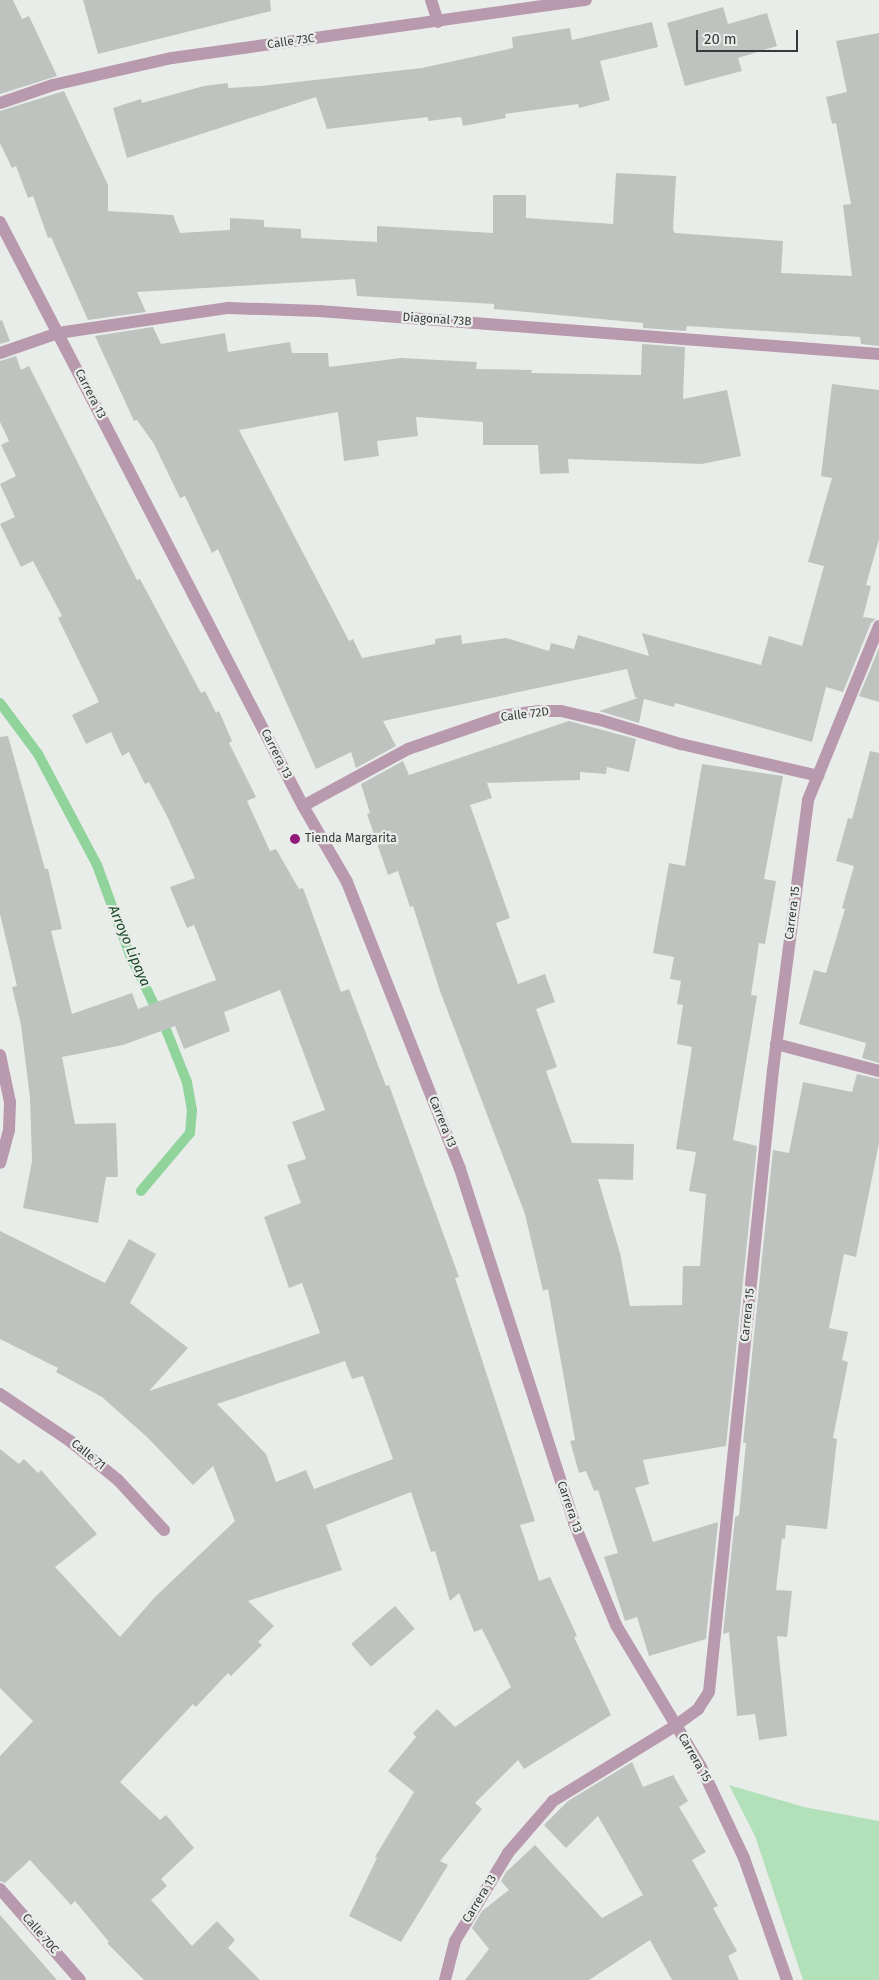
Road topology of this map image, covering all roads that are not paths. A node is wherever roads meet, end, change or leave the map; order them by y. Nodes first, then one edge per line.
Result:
1 (432, 0) edge
2 (586, 0) edge
3 (438, 22) junction
4 (0, 103) edge
5 (0, 222) edge
6 (58, 333) junction
7 (0, 353) edge
8 (879, 354) edge
9 (879, 626) edge
10 (818, 776) junction
11 (303, 806) junction
12 (776, 1044) junction
13 (0, 1055) edge
14 (879, 1071) edge
15 (0, 1163) edge
16 (0, 1394) edge
17 (164, 1530) dead end
18 (675, 1726) junction
19 (0, 1889) edge
20 (80, 1980) edge
21 (445, 1980) edge
22 (787, 1980) edge

1 - 3 street
2 - 3 street, Calle 73C
3 - 4 street, Calle 73C
5 - 6 street, Carrera 13
6 - 7 street, Diagonal 73B
6 - 8 street, Diagonal 73B
6 - 11 street, Carrera 13
9 - 10 street, Carrera 15
10 - 11 street, Calle 72D
10 - 12 street, Carrera 15
11 - 18 street, Carrera 13
12 - 14 street
12 - 18 street, Carrera 15
13 - 15 street
16 - 17 street, Calle 71
18 - 21 street, Carrera 13
18 - 22 street, Carrera 15
19 - 20 street, Calle 70C

